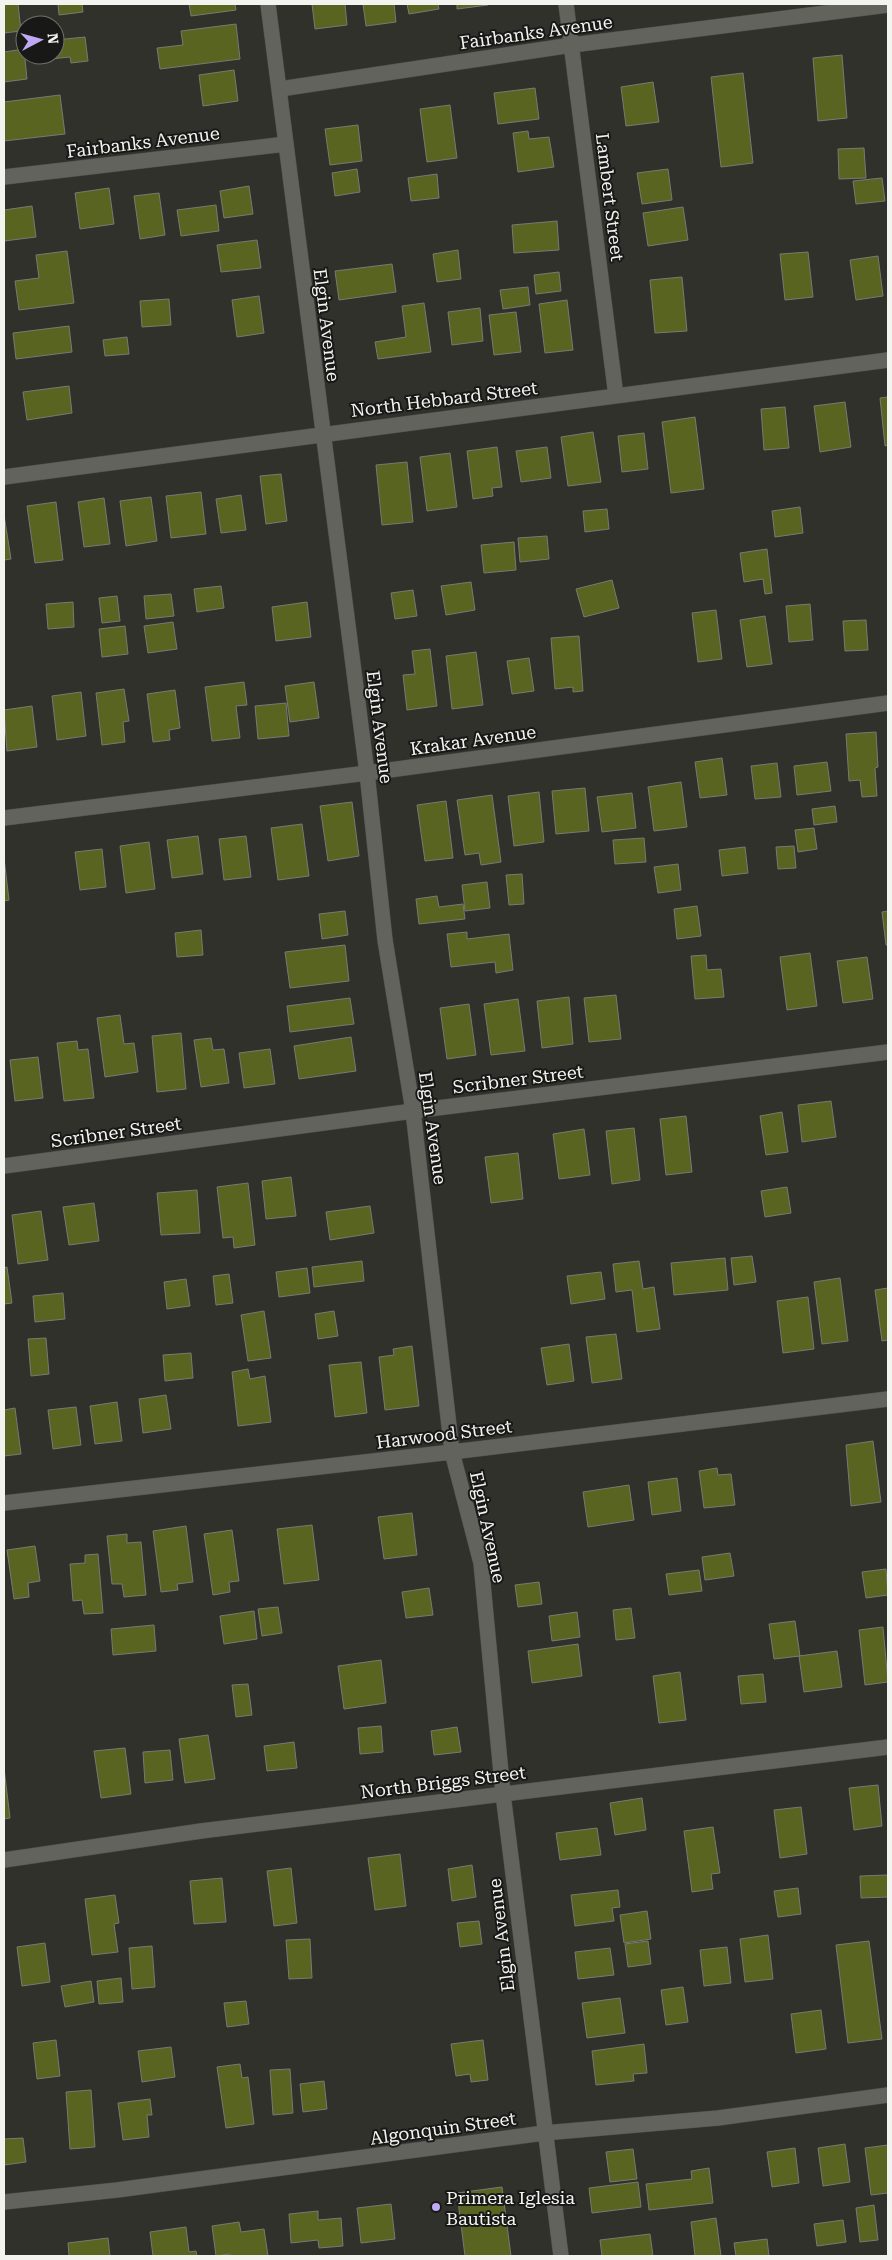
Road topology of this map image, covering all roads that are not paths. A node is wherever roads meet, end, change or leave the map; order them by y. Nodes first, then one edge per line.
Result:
1 (268, 4) edge
2 (566, 4) edge
3 (888, 6) edge
4 (572, 45) junction
5 (280, 89) junction
6 (286, 144) junction
7 (4, 178) edge
8 (888, 360) edge
9 (616, 396) junction
10 (322, 433) junction
11 (4, 477) edge
12 (888, 703) edge
13 (367, 773) junction
14 (4, 818) edge
15 (888, 1052) edge
16 (414, 1111) junction
17 (4, 1166) edge
18 (888, 1399) edge
19 (452, 1452) junction
20 (4, 1503) edge
21 (888, 1747) edge
22 (503, 1794) junction
23 (4, 1860) edge
24 (888, 2095) edge
25 (544, 2133) junction
26 (4, 2202) edge
27 (561, 2256) edge

1 - 5 street, Elgin Avenue
2 - 4 street, Lambert Street
3 - 4 street, Fairbanks Avenue
4 - 5 street, Fairbanks Avenue
4 - 9 street, Lambert Street
5 - 6 street, Elgin Avenue
6 - 7 street, Fairbanks Avenue
6 - 10 street, Elgin Avenue
8 - 9 street, North Hebbard Street
9 - 10 street, North Hebbard Street
10 - 11 street, North Hebbard Street
10 - 13 street, Elgin Avenue
12 - 13 street, Krakar Avenue
13 - 14 street, Krakar Avenue
13 - 16 street, Elgin Avenue
15 - 16 street, Scribner Street
16 - 17 street, Scribner Street
16 - 19 street, Elgin Avenue
18 - 19 street, Harwood Street
19 - 20 street, Harwood Street
19 - 22 street, Elgin Avenue
21 - 22 street, North Briggs Street
22 - 23 street, North Briggs Street
22 - 25 street, Elgin Avenue
24 - 25 street, Algonquin Street
25 - 26 street, Algonquin Street
25 - 27 street, Elgin Avenue

